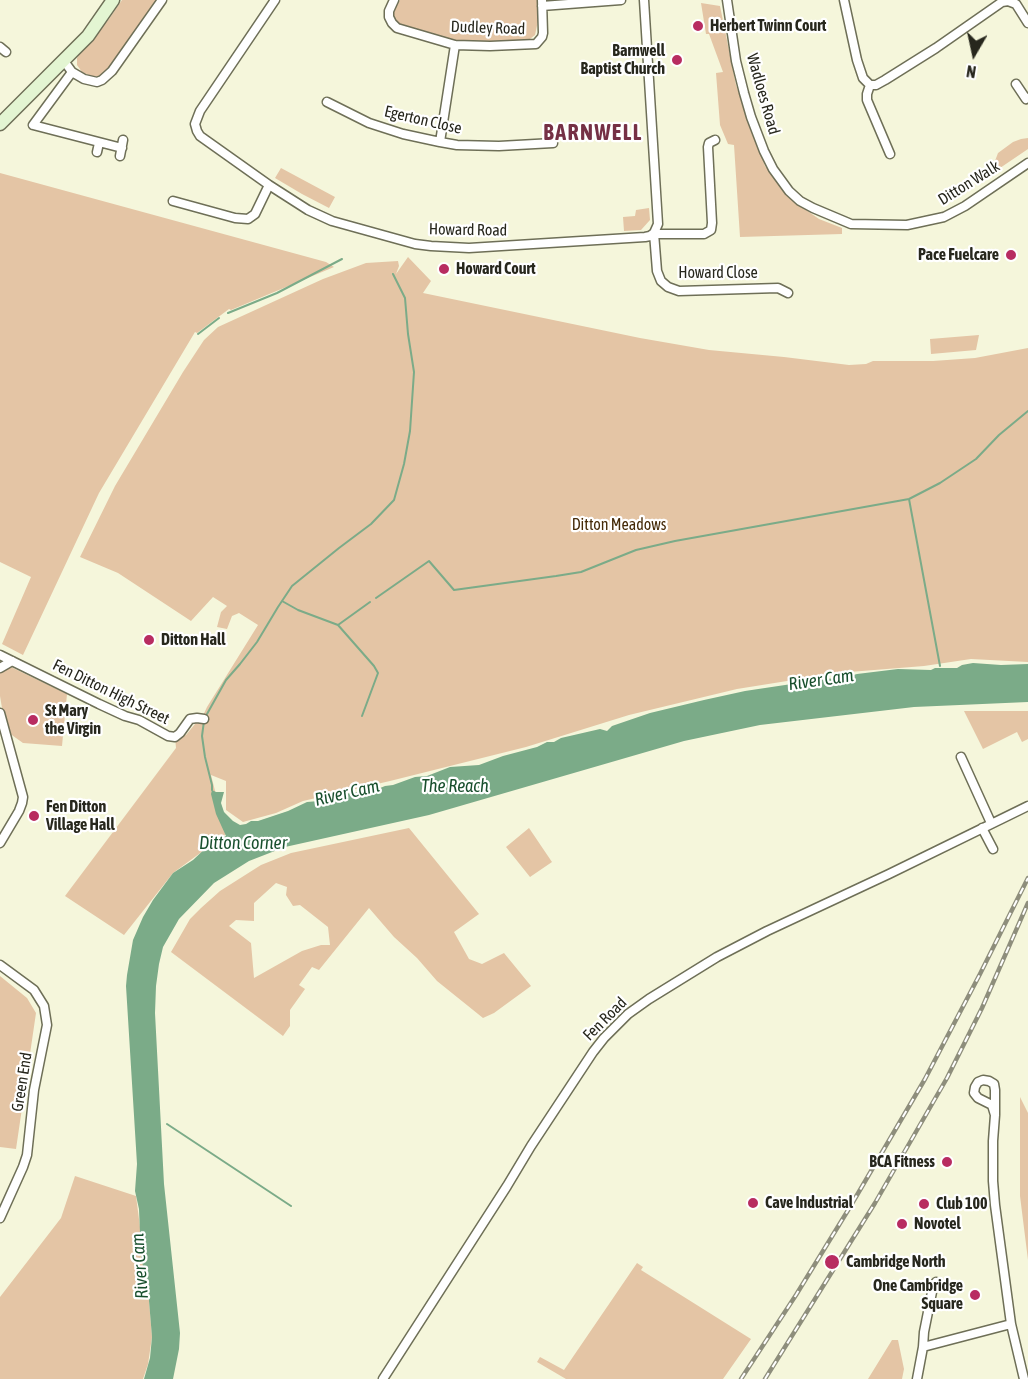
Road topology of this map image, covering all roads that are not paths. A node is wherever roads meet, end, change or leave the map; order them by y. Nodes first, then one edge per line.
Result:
1 (113, 0) edge
2 (162, 0) edge
3 (275, 0) edge
4 (394, 0) edge
5 (621, 0) edge
6 (644, 0) edge
7 (727, 0) edge
8 (844, 0) edge
9 (1016, 2) edge
10 (542, 3) edge
11 (1028, 23) edge
12 (455, 45) junction
13 (64, 61) junction
14 (72, 72) junction
15 (1016, 84) dead end
16 (870, 85) junction
17 (1028, 98) edge
18 (327, 102) dead end
19 (0, 124) edge
20 (715, 140) dead end
21 (440, 142) junction
22 (553, 143) dead end
23 (122, 148) dead end
24 (890, 154) dead end
25 (1028, 163) edge
26 (269, 185) junction
27 (173, 201) dead end
28 (850, 224) joint
29 (654, 233) junction
30 (788, 293) dead end
31 (0, 655) edge
32 (12, 661) junction
33 (0, 668) edge
34 (0, 713) edge
35 (204, 719) dead end
36 (961, 757) dead end
37 (1028, 806) edge
38 (991, 823) junction
39 (982, 828) junction
40 (0, 843) edge
41 (993, 849) dead end
42 (0, 965) edge
43 (995, 1090) junction
44 (983, 1101) junction
45 (995, 1114) junction
46 (0, 1218) edge
47 (936, 1282) dead end
48 (1011, 1324) junction
49 (923, 1347) junction
50 (383, 1379) edge
51 (917, 1379) edge
52 (1024, 1379) edge

1 - 13 main road
2 - 14 street
3 - 26 street, Howard Road
4 - 12 street, Dudley Road
5 - 10 street, Dudley Road
6 - 29 street
7 - 28 street, Wadloes Road
8 - 16 street
9 - 11 street
9 - 16 street
10 - 12 street, Dudley Road
12 - 21 street
13 - 14 street
13 - 19 main road
14 - 23 street
15 - 17 street
16 - 24 street
18 - 21 street, Egerton Close
20 - 29 street, Howard Road
21 - 22 street, Egerton Close
25 - 28 street, Ditton Walk
26 - 27 street
26 - 29 street, Howard Road
29 - 30 street, Howard Close
31 - 32 street, Fen Ditton High Street
32 - 33 street
32 - 35 street, Fen Ditton High Street
34 - 40 street
36 - 38 street
37 - 38 street, Fen Road
38 - 39 street, Fen Road
39 - 41 street
39 - 50 street, Fen Road
42 - 46 street, Green End
43 - 44 street
43 - 44 street
43 - 45 street
44 - 45 street
45 - 48 street
47 - 49 street
48 - 49 street
48 - 52 street
49 - 51 street

